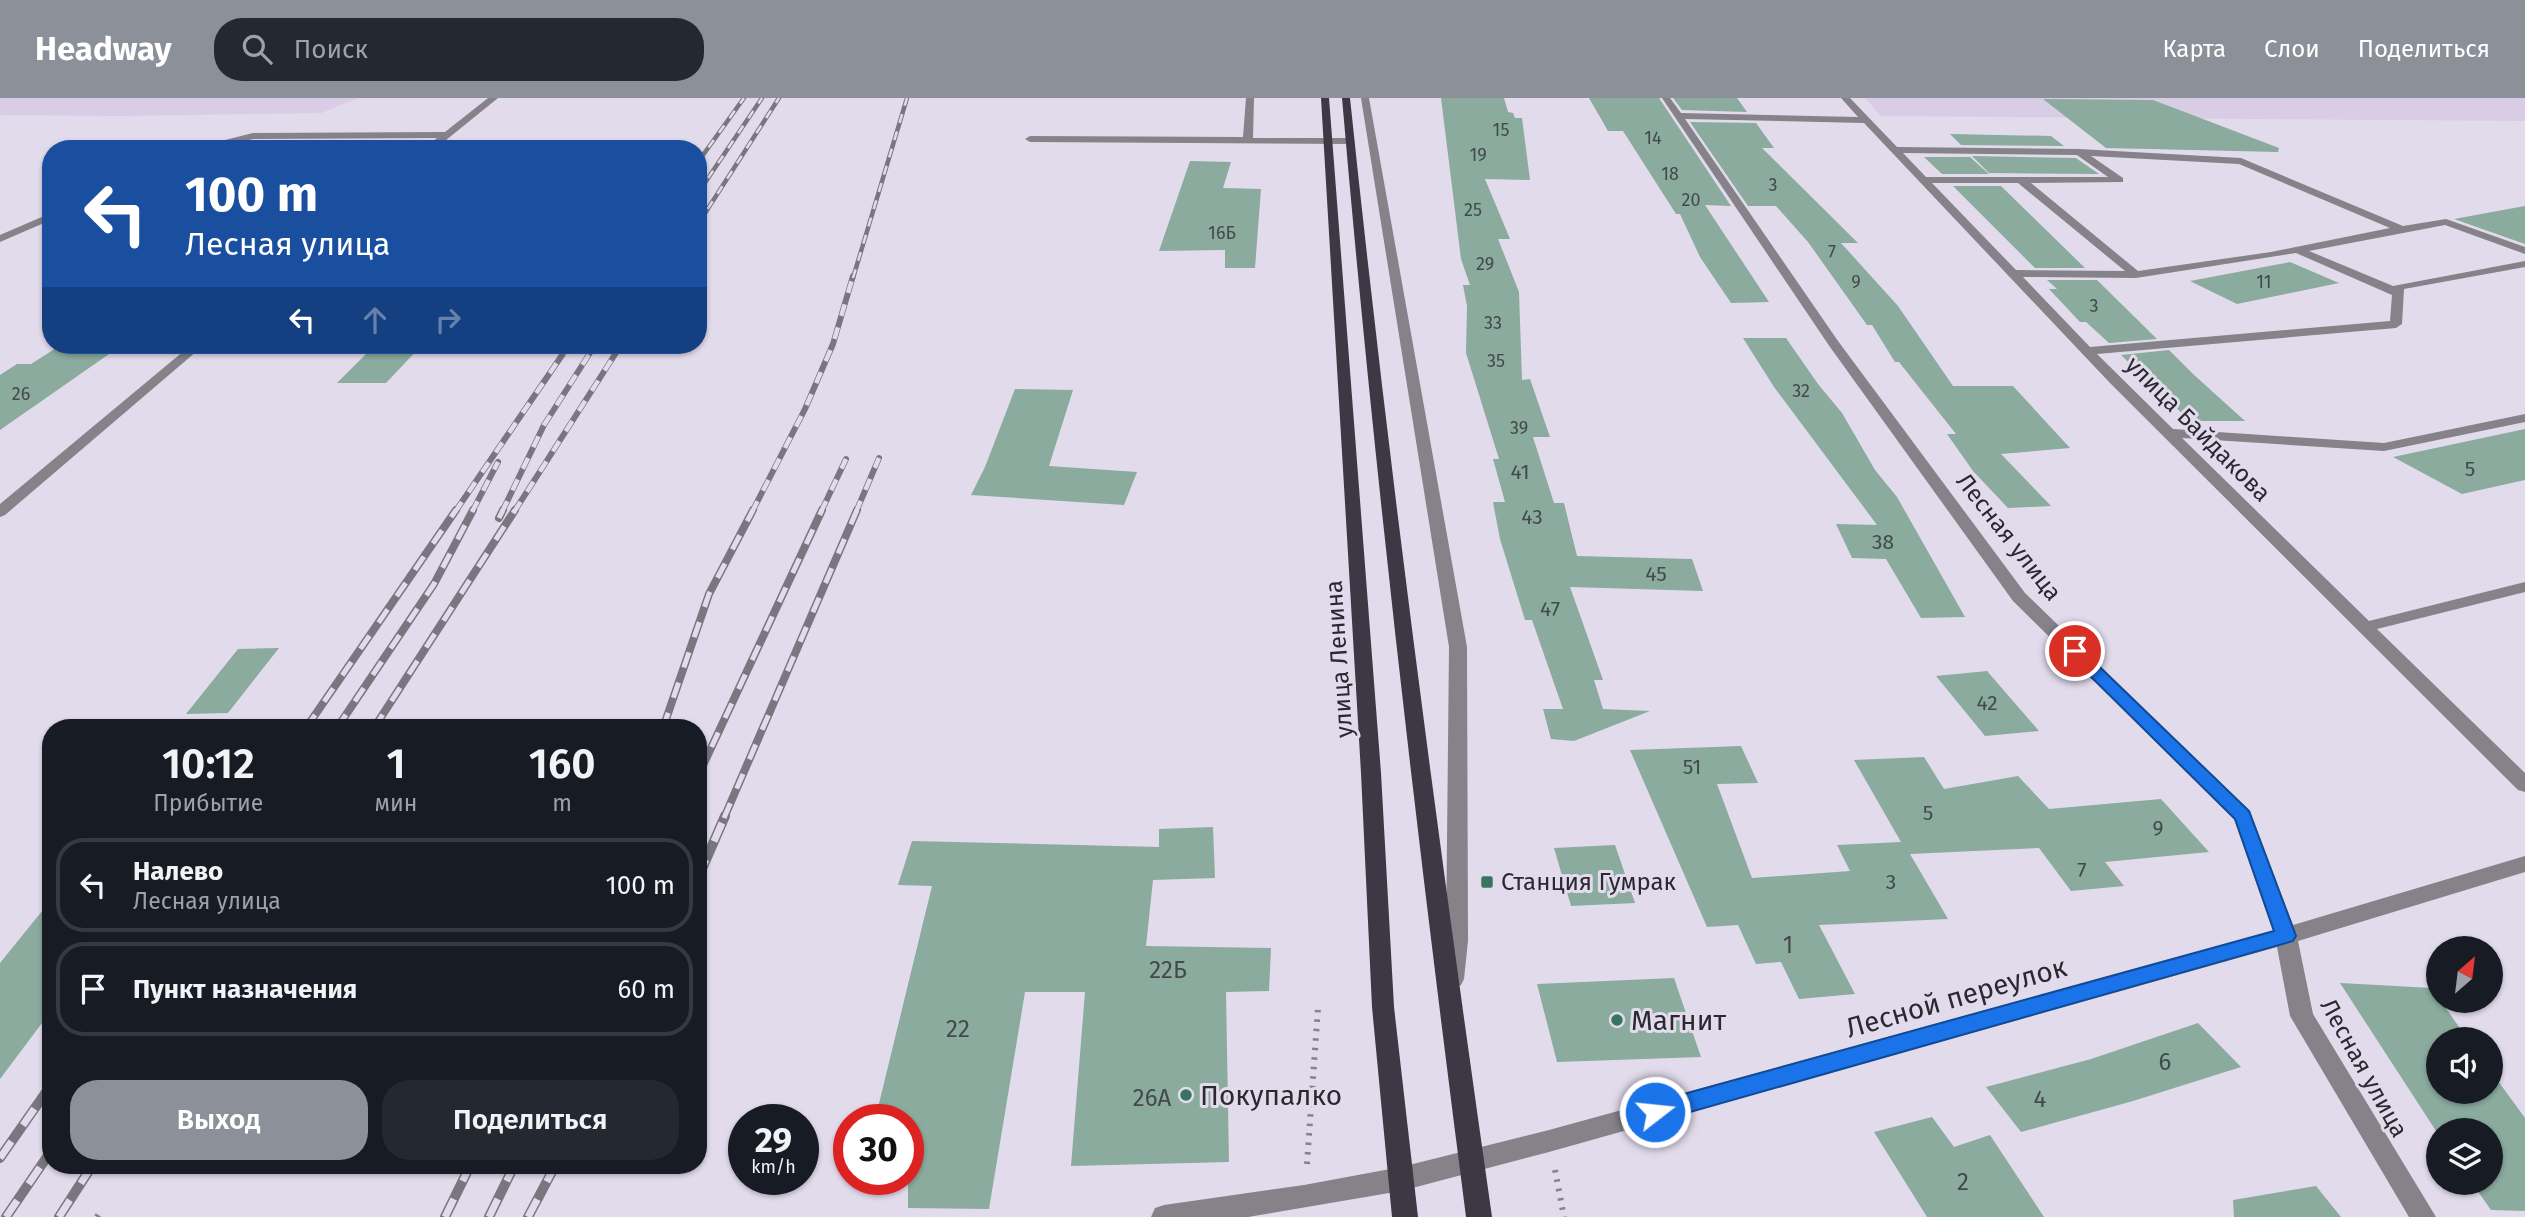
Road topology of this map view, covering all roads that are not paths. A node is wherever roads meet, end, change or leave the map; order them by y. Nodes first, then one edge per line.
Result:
1 (494, 98) edge
2 (1250, 98) edge
3 (1325, 98) edge
4 (1346, 98) edge
5 (1365, 98) edge
6 (1666, 98) edge
7 (1845, 98) edge
8 (1678, 116) junction
9 (1865, 120) junction
10 (445, 135) junction
11 (1030, 139) dead end
12 (235, 140) edge
13 (439, 140) edge
14 (1248, 140) junction
15 (1329, 141) junction
16 (1350, 141) junction
17 (1894, 150) junction
18 (2079, 152) junction
19 (1922, 180) junction
20 (2021, 180) junction
21 (42, 220) edge
22 (2402, 229) junction
23 (0, 239) edge
24 (2298, 250) junction
25 (2525, 251) edge
26 (2525, 264) edge
27 (2012, 274) junction
28 (2136, 275) junction
29 (2398, 293) junction
30 (2088, 351) junction
31 (187, 354) edge
32 (2525, 418) edge
33 (2169, 433) junction
34 (0, 513) edge
35 (2525, 587) edge
36 (2364, 626) junction
37 (2525, 785) edge
38 (2525, 864) edge
39 (2286, 936) junction
40 (1451, 1007) junction
41 (1471, 1161) junction
42 (1401, 1179) junction
43 (1164, 1217) edge
44 (1405, 1217) edge
45 (1479, 1217) edge
46 (2423, 1217) edge

1 - 10 street
2 - 14 street
3 - 15 main road, улица Ленина
4 - 16 main road
5 - 40 street
6 - 8 street, Лесная улица
7 - 9 street, улица Байдакова
8 - 9 street
8 - 39 street, Лесная улица
9 - 17 street, улица Байдакова
10 - 12 street
10 - 13 street
11 - 14 street
14 - 15 street
15 - 16 street
15 - 42 main road, улица Ленина
16 - 40 main road
17 - 18 street
17 - 19 street, улица Байдакова
18 - 20 street
18 - 22 street
19 - 20 street
19 - 27 street, улица Байдакова
20 - 28 street
21 - 23 street
22 - 24 street
22 - 25 street
24 - 28 street
24 - 29 street
26 - 29 street
27 - 28 street
27 - 30 street, улица Байдакова
29 - 30 street
30 - 33 street, улица Байдакова
31 - 34 street
32 - 33 street
33 - 36 street, улица Байдакова
35 - 36 street
36 - 37 street, улица Байдакова
38 - 39 street, Лесной переулок
39 - 41 street, Лесной переулок
39 - 46 street, Лесная улица
40 - 41 main road
41 - 42 street, Лесной переулок
41 - 45 main road
42 - 43 street, Лесной переулок
42 - 44 main road, улица Ленина

